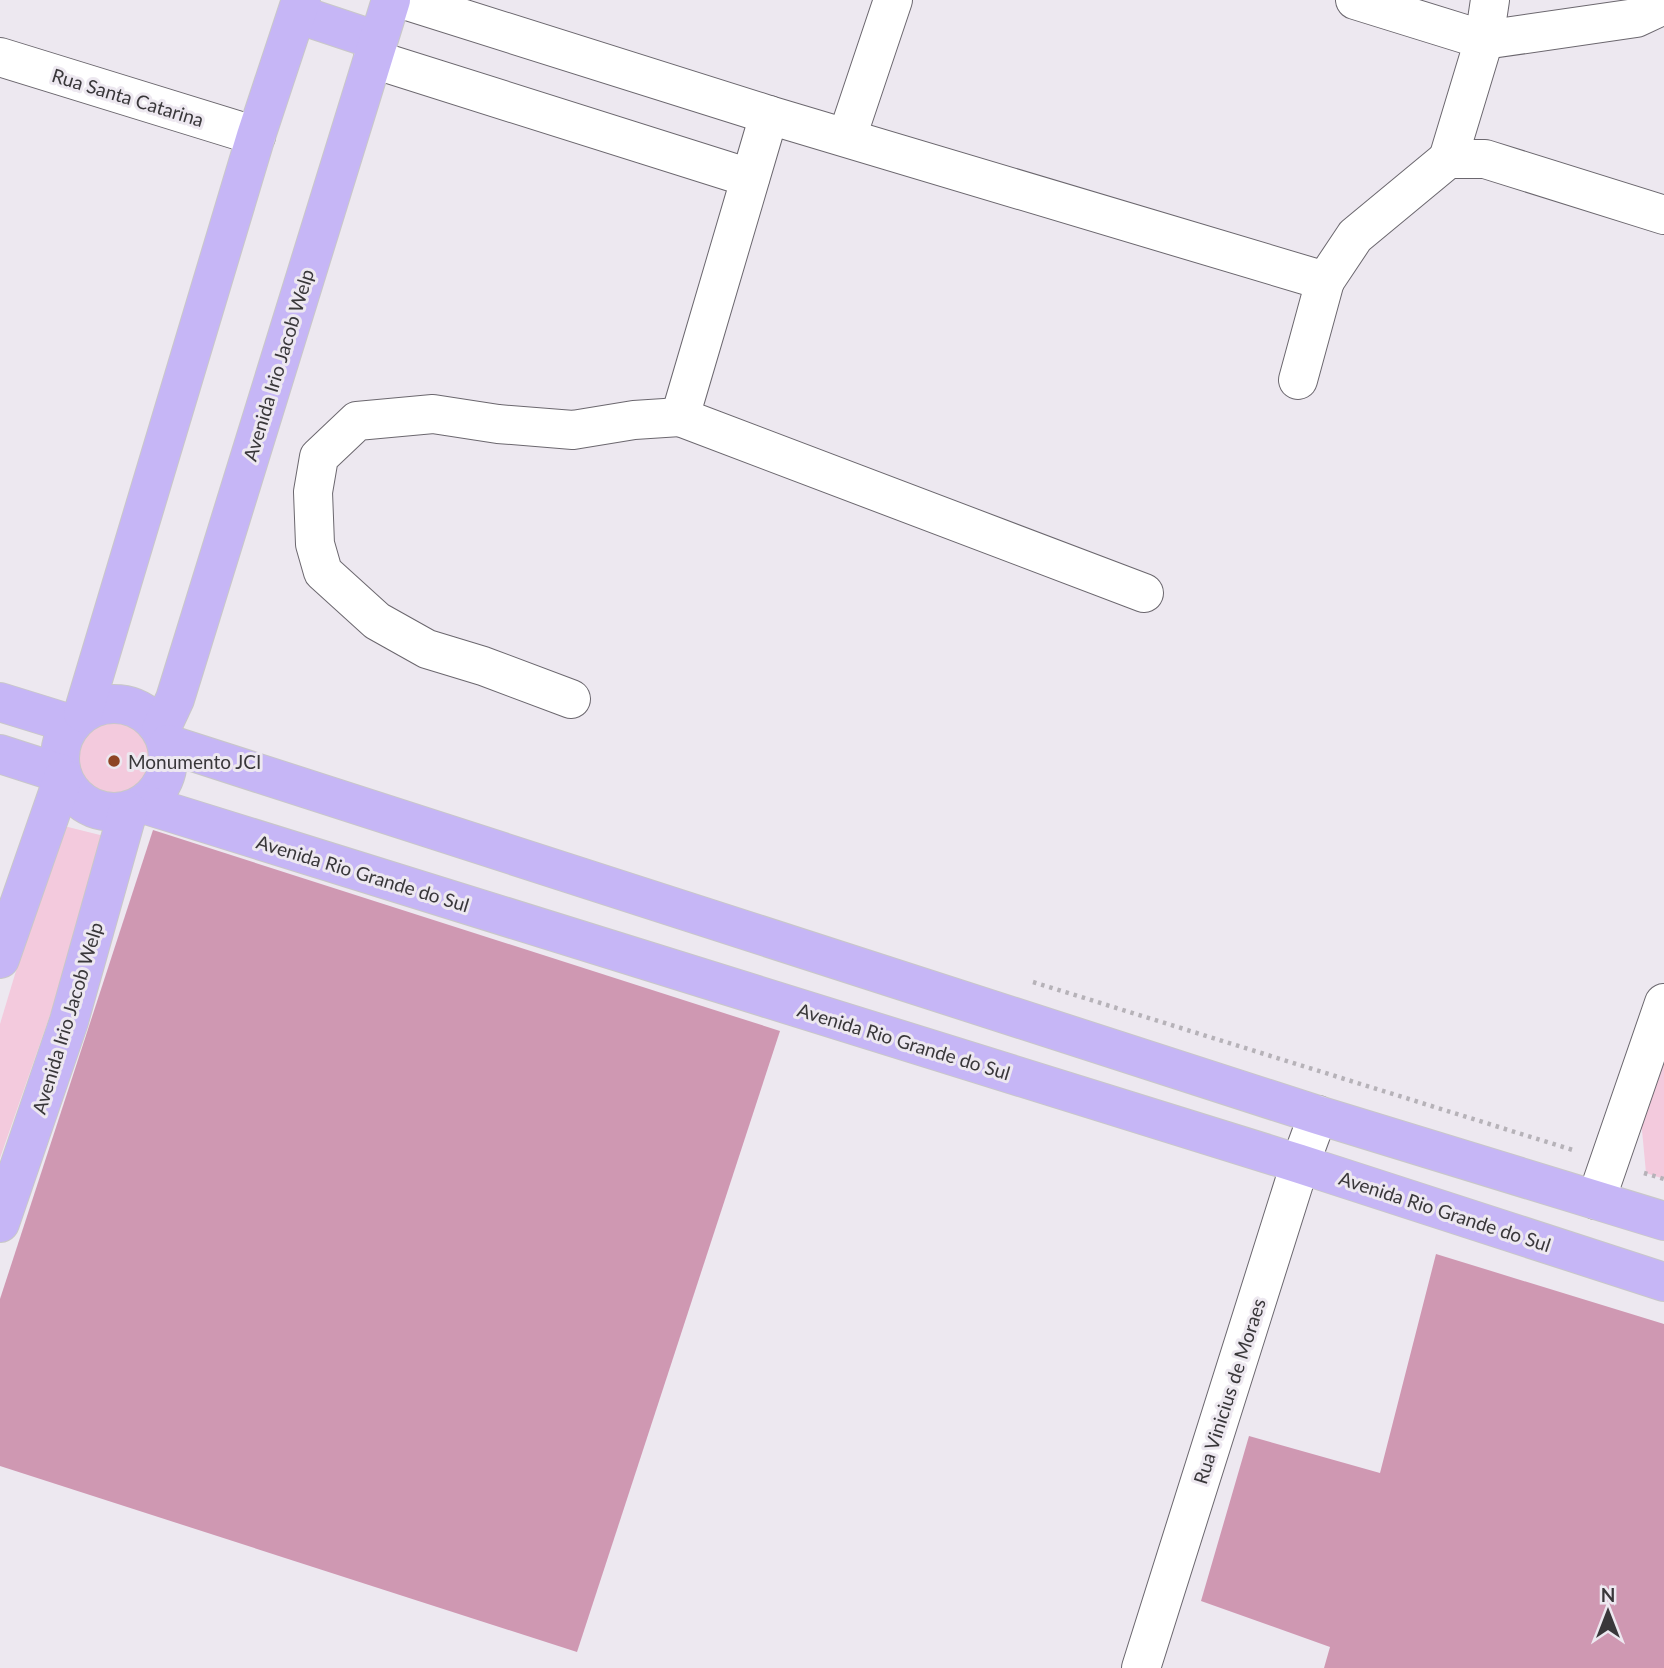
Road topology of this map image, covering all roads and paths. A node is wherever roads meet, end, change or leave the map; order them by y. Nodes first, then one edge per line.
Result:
1 (391, 0) edge
2 (404, 0) edge
3 (893, 0) edge
4 (1355, 0) edge
5 (1490, 0) edge
6 (1664, 5) edge
7 (299, 7) edge
8 (1484, 40) junction
9 (376, 50) junction
10 (0, 57) edge
11 (769, 114) junction
12 (256, 136) junction
13 (847, 138) junction
14 (1448, 159) junction
15 (750, 178) junction
16 (1664, 215) edge
17 (1325, 281) junction
18 (1298, 380) dead end
19 (680, 417) junction
20 (1144, 593) dead end
21 (571, 699) dead end
22 (0, 702) edge
23 (77, 718) junction
24 (164, 736) junction
25 (0, 754) edge
26 (62, 776) junction
27 (136, 808) junction
28 (812, 951) junction
29 (0, 959) edge
30 (1664, 1003) edge
31 (794, 1006) junction
32 (1318, 1115) junction
33 (1300, 1164) junction
34 (1596, 1200) junction
35 (1664, 1221) edge
36 (0, 1223) edge
37 (1664, 1282) edge
38 (1141, 1668) edge

1 - 9 main road, Avenida Irio Jacob Welp
2 - 11 street
3 - 13 street
4 - 8 street
5 - 8 street
6 - 8 street
7 - 9 main road
7 - 12 main road
8 - 14 street
9 - 15 street
9 - 24 main road, Avenida Irio Jacob Welp
10 - 12 street, Rua Santa Catarina
11 - 13 street
11 - 15 street
12 - 23 main road
13 - 17 street
14 - 16 street
14 - 17 street
15 - 19 street
17 - 18 street
19 - 20 street
19 - 21 street
22 - 23 main road
23 - 24 main road
23 - 26 main road
24 - 27 main road
24 - 28 main road
25 - 26 main road
26 - 27 main road, Avenida Rio Grande do Sul
26 - 29 main road
27 - 31 main road, Avenida Rio Grande do Sul
27 - 36 main road, Avenida Irio Jacob Welp
28 - 31 main road
28 - 32 main road
30 - 34 street
31 - 33 main road, Avenida Rio Grande do Sul
32 - 33 street, Rua Vinicius de Moraes
32 - 34 main road
33 - 37 main road, Avenida Rio Grande do Sul
33 - 38 street, Rua Vinicius de Moraes
34 - 35 main road

